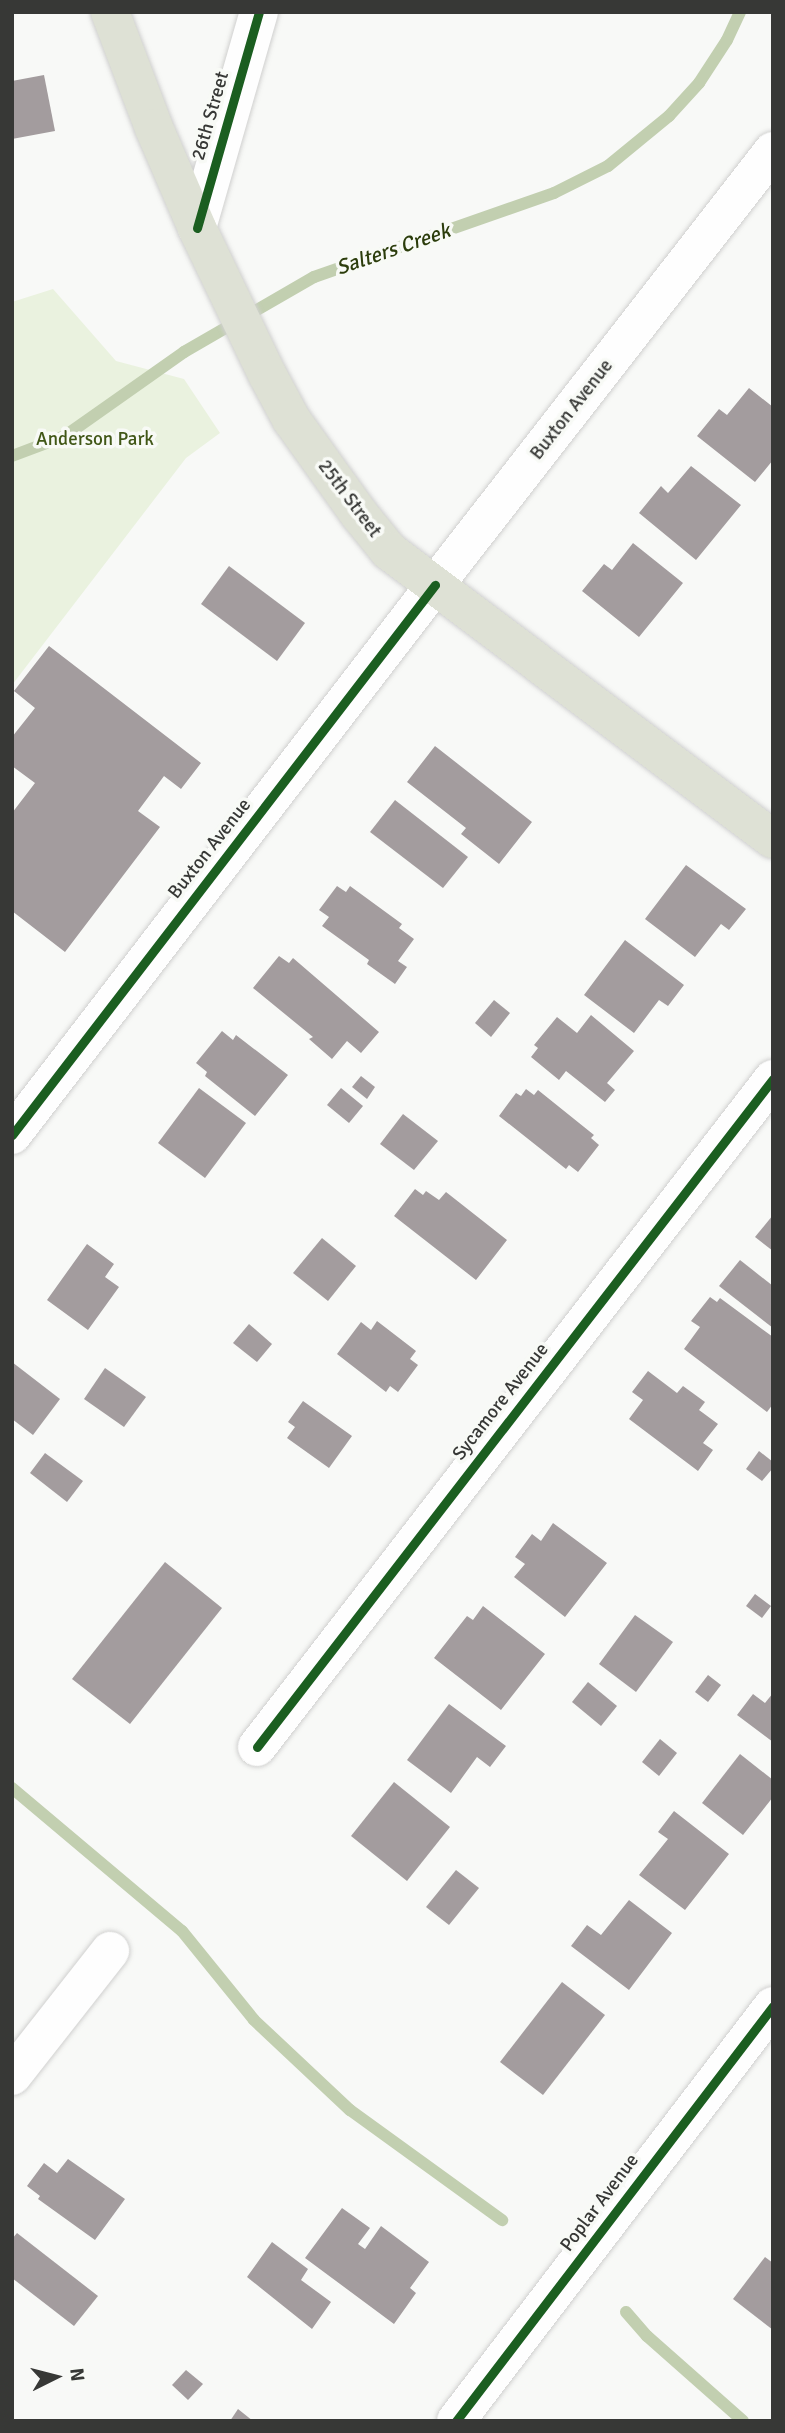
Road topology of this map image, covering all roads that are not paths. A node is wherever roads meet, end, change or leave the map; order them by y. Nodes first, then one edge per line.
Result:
1 (110, 12) edge
2 (259, 12) edge
3 (773, 151) edge
4 (205, 245) junction
5 (435, 585) junction
6 (773, 839) edge
7 (773, 1079) edge
8 (12, 1135) edge
9 (257, 1747) dead end
10 (110, 1951) dead end
11 (773, 2006) edge
12 (12, 2076) edge
13 (456, 2421) edge

1 - 4 main road, 25th Street
2 - 4 street, 26th Street
3 - 5 street, Buxton Avenue
4 - 5 main road, 25th Street
5 - 6 main road, 25th Street
5 - 8 street, Buxton Avenue
7 - 9 street, Sycamore Avenue
10 - 12 street
11 - 13 street, Poplar Avenue

